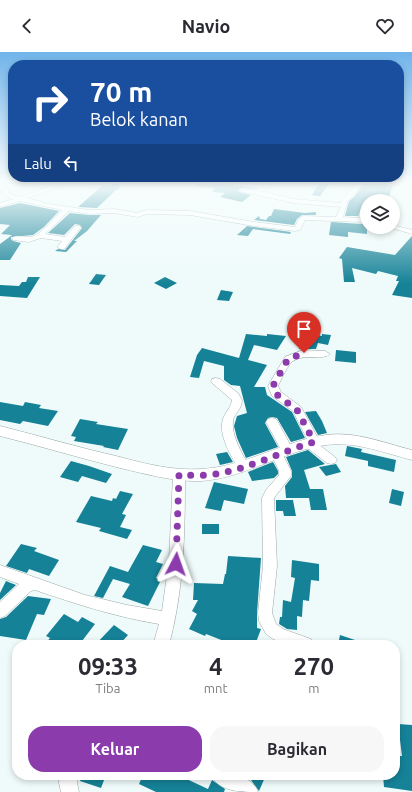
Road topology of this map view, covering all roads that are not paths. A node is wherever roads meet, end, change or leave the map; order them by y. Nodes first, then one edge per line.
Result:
1 (60, 216) edge
2 (205, 216) edge
3 (340, 216) edge
4 (339, 220) junction
5 (360, 220) edge
6 (77, 227) dead end
7 (400, 229) edge
8 (412, 232) edge
9 (39, 236) junction
10 (16, 238) dead end
11 (67, 239) junction
12 (61, 247) dead end
13 (324, 354) dead end
14 (216, 381) dead end
15 (272, 422) dead end
16 (0, 432) edge
17 (312, 443) junction
18 (282, 452) junction
19 (412, 455) edge
20 (331, 460) dead end
21 (243, 466) junction
22 (179, 475) junction
23 (0, 571) edge
24 (35, 584) junction
25 (0, 611) edge
26 (167, 618) junction
27 (162, 640) edge
28 (295, 640) edge
29 (68, 780) edge
30 (229, 780) edge
31 (70, 792) edge
32 (249, 792) edge

1 - 9 street
2 - 4 street
3 - 4 street
4 - 5 street
6 - 11 street
7 - 8 street
9 - 10 street
9 - 11 street
11 - 12 street
13 - 17 street
14 - 21 street
15 - 18 street
16 - 22 street
17 - 18 street
17 - 19 street
17 - 20 street
18 - 21 street
18 - 28 street
21 - 22 street
22 - 26 street
23 - 24 street
24 - 25 street
24 - 26 street
26 - 27 street
29 - 31 street
30 - 32 street

